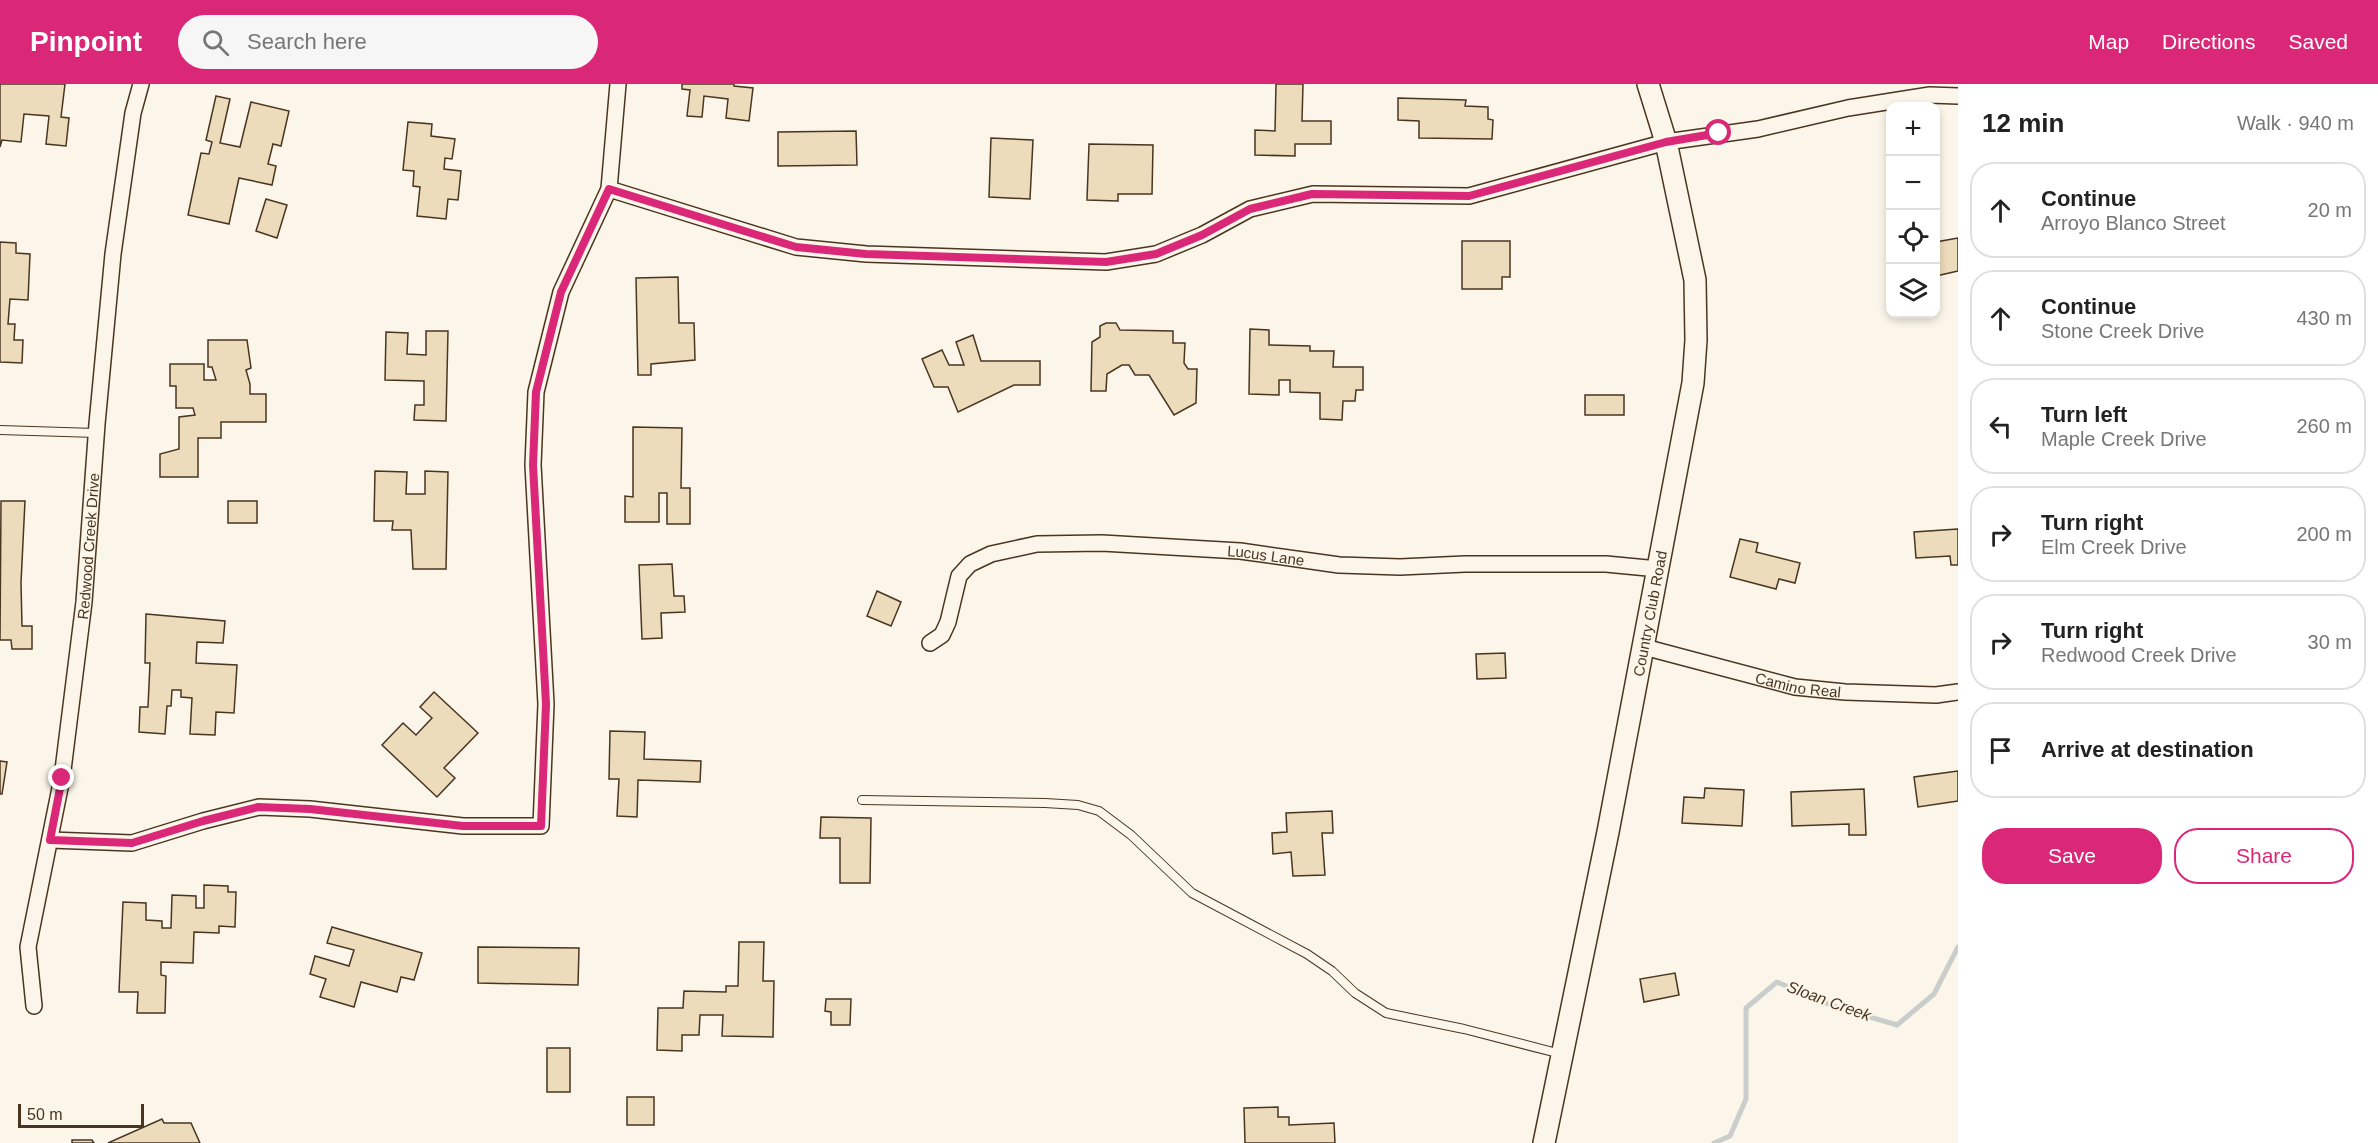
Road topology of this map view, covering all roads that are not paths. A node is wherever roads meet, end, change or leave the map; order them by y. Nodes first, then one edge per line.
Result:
1 (141, 84) edge
2 (618, 84) edge
3 (1648, 84) edge
4 (1958, 96) edge
5 (1666, 142) junction
6 (609, 189) junction
7 (0, 430) edge
8 (96, 433) junction
9 (1658, 569) junction
10 (930, 644) dead end
11 (1644, 647) junction
12 (1958, 692) edge
13 (862, 800) dead end
14 (50, 840) junction
15 (34, 1006) dead end
16 (1562, 1055) junction
17 (1544, 1143) edge

1 - 8 street, Redwood Creek Drive
2 - 6 street
3 - 5 main road, Country Club Road
4 - 5 street
5 - 6 street
5 - 9 main road, Country Club Road
6 - 14 street
7 - 8 lane
8 - 14 street, Redwood Creek Drive
9 - 10 street, Lucus Lane
9 - 11 main road, Country Club Road
11 - 12 street, Camino Real
11 - 16 main road, Country Club Road
13 - 16 lane
14 - 15 street, Redwood Creek Drive
16 - 17 main road, Country Club Road

